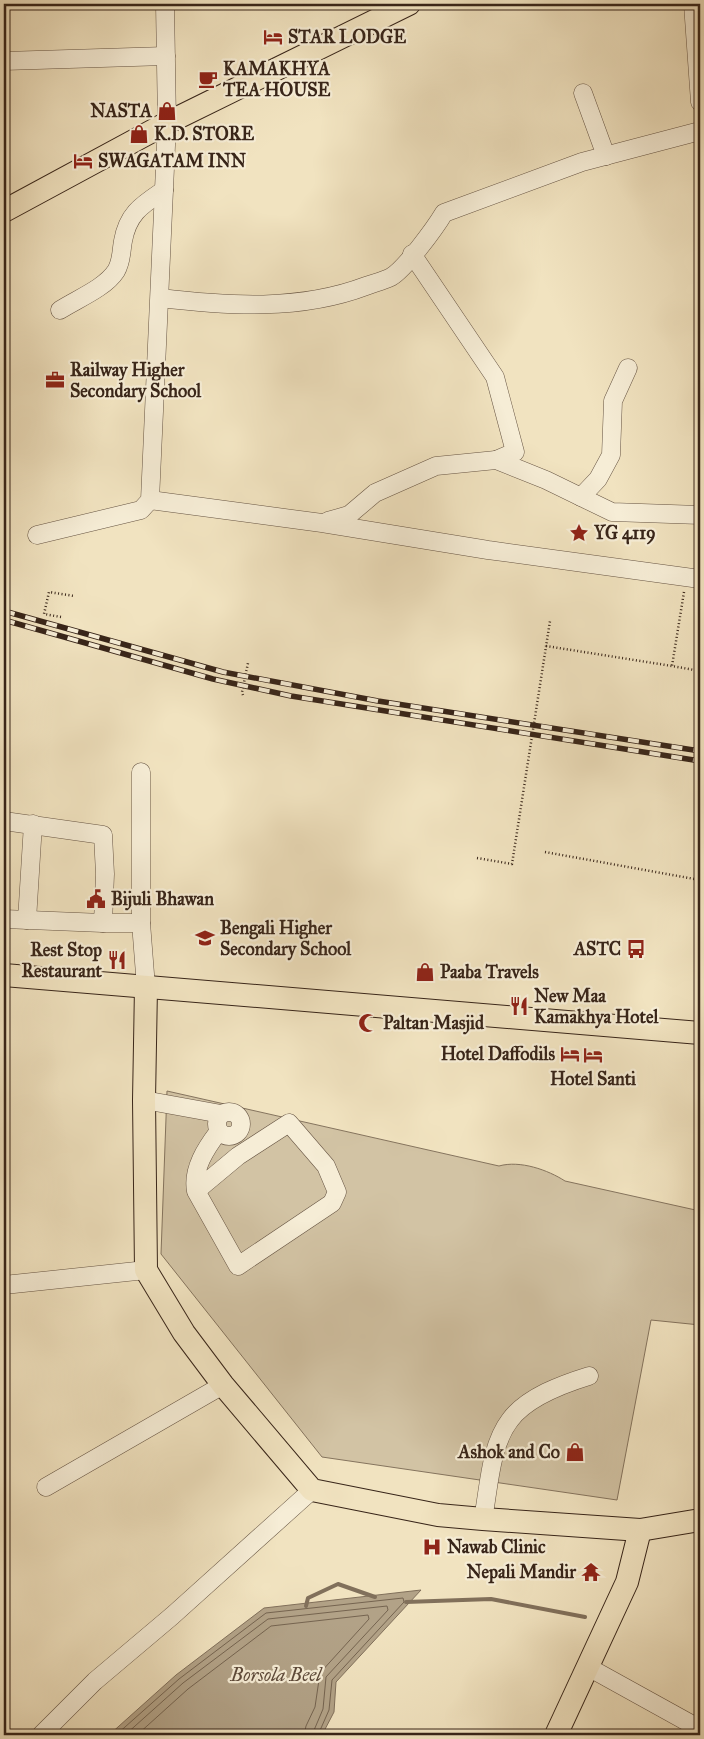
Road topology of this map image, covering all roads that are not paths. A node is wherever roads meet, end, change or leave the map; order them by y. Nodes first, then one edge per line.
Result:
1 (164, 4) edge
2 (409, 4) edge
3 (693, 4) edge
4 (166, 56) junction
5 (4, 60) edge
6 (583, 93) dead end
7 (700, 102) edge
8 (167, 123) junction
9 (700, 131) edge
10 (606, 156) junction
11 (164, 190) junction
12 (4, 211) edge
13 (412, 254) junction
14 (160, 298) junction
15 (60, 310) dead end
16 (628, 368) dead end
17 (496, 460) junction
18 (581, 497) junction
19 (150, 500) junction
20 (700, 515) edge
21 (322, 523) junction
22 (37, 535) dead end
23 (693, 578) edge
24 (141, 772) dead end
25 (4, 821) edge
26 (33, 824) junction
27 (4, 919) edge
28 (27, 920) junction
29 (141, 923) junction
30 (103, 924) junction
31 (4, 975) edge
32 (146, 987) junction
33 (700, 1033) edge
34 (144, 1100) junction
35 (196, 1191) junction
36 (146, 1270) junction
37 (4, 1285) edge
38 (589, 1376) dead end
39 (223, 1385) junction
40 (46, 1487) dead end
41 (312, 1490) junction
42 (483, 1519) junction
43 (700, 1520) edge
44 (640, 1530) junction
45 (588, 1667) junction
46 (700, 1729) edge
47 (41, 1735) edge
48 (556, 1735) edge

1 - 4 street
2 - 8 main road
3 - 7 street
4 - 5 street
4 - 8 street
6 - 10 street
8 - 11 street
8 - 12 main road
9 - 10 street
10 - 13 street
11 - 14 street
11 - 15 street
13 - 14 street
13 - 17 street
14 - 19 street
16 - 18 street
17 - 18 street
17 - 21 street
18 - 20 street
19 - 21 street
19 - 22 street
21 - 23 street
24 - 29 street
25 - 26 street
26 - 28 street
26 - 30 street
27 - 28 street
28 - 30 street
29 - 30 street
29 - 32 street
31 - 32 main road
32 - 33 main road
32 - 34 main road
34 - 35 street
34 - 36 main road
35 - 35 street
36 - 37 street
36 - 39 main road
38 - 42 street
39 - 40 street
39 - 41 main road
41 - 42 main road
41 - 47 street
42 - 44 main road
43 - 44 main road
44 - 45 main road
45 - 46 street
45 - 48 main road

